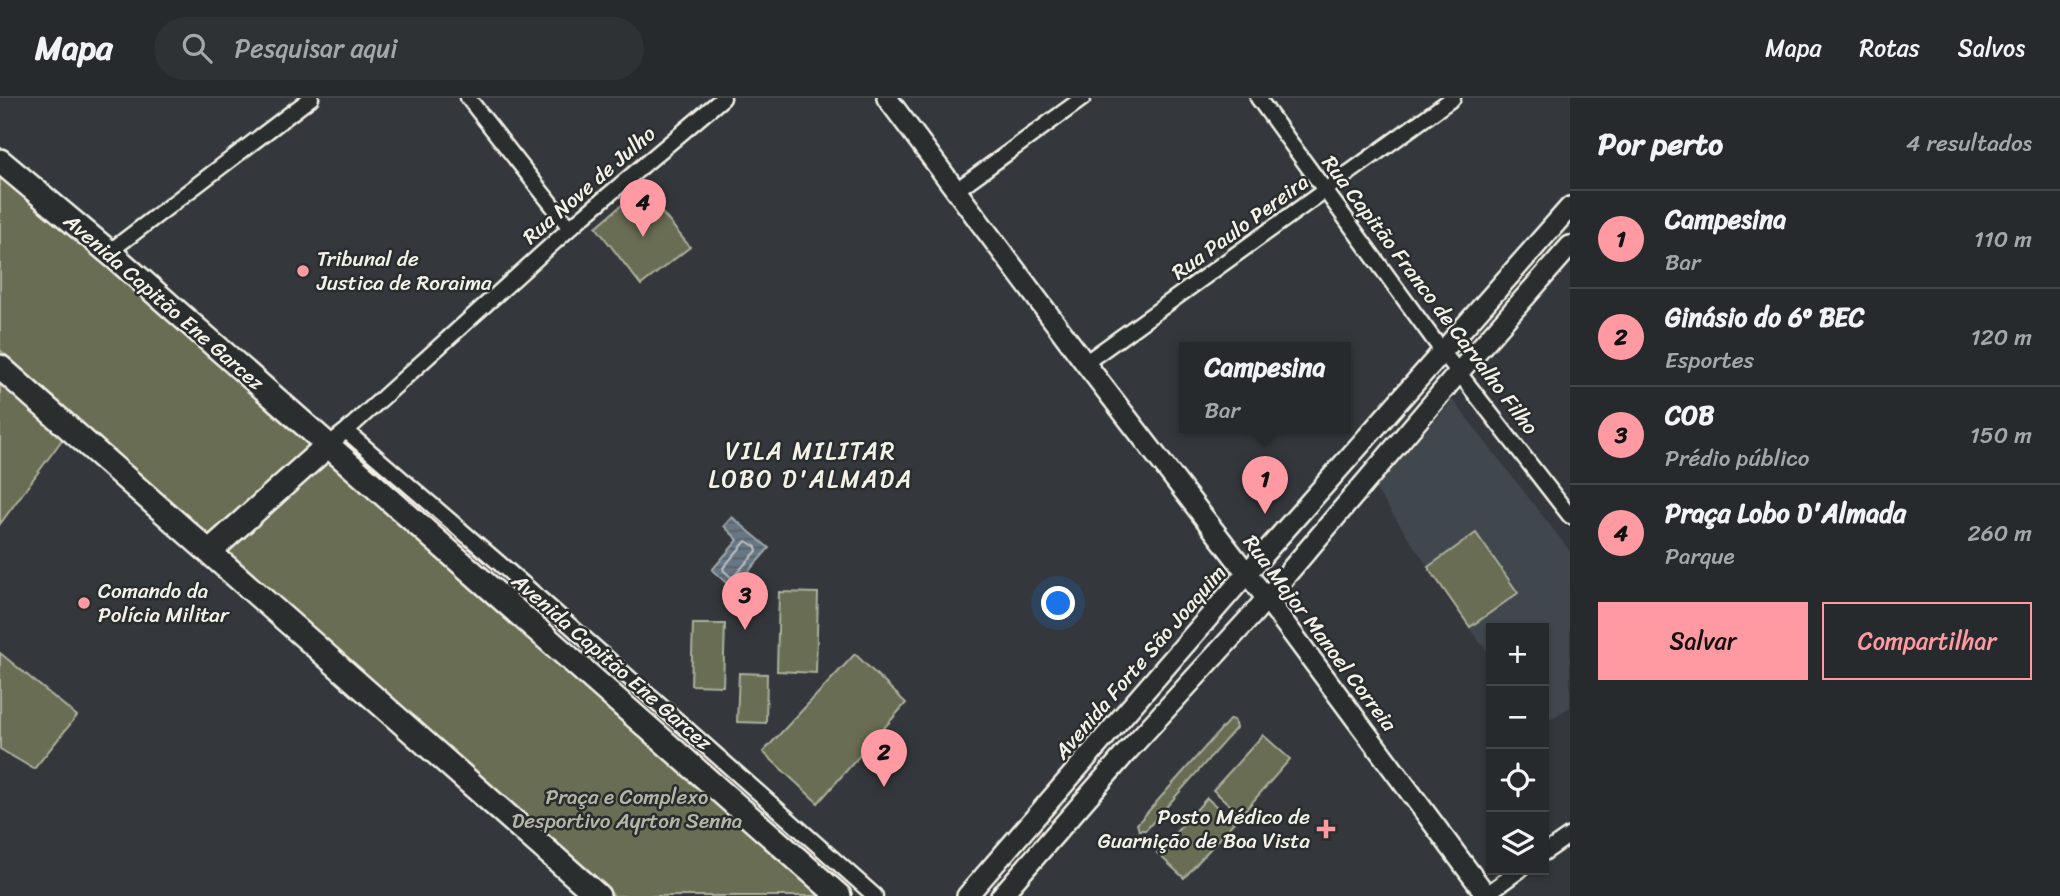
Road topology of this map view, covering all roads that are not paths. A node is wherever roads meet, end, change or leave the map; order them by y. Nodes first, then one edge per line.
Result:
1 (311, 98) edge
2 (468, 98) edge
3 (723, 98) edge
4 (887, 98) edge
5 (1083, 98) edge
6 (1258, 98) edge
7 (1453, 98) edge
8 (0, 161) edge
9 (955, 191) junction
10 (1326, 191) junction
11 (1570, 207) edge
12 (570, 228) junction
13 (1570, 246) edge
14 (109, 252) junction
15 (1442, 351) junction
16 (1085, 363) junction
17 (0, 367) edge
18 (1459, 372) junction
19 (346, 431) junction
20 (327, 446) junction
21 (1570, 516) edge
22 (209, 552) junction
23 (1247, 573) junction
24 (1266, 598) junction
25 (1105, 737) junction
26 (1125, 754) junction
27 (1570, 835) edge
28 (1549, 850) edge
29 (1513, 875) edge
30 (1485, 895) edge
31 (598, 896) edge
32 (839, 896) edge
33 (875, 896) edge
34 (967, 896) edge
35 (1001, 896) edge

1 - 14 street
2 - 12 street
3 - 12 street, Rua Nove de Julho
4 - 9 street, Rua Major Manoel Correia
5 - 9 street
6 - 10 street, Rua Capitão Franco de Carvalho Filho
7 - 10 street, Rua Paulo Pereira
8 - 14 main road, Avenida Capitão Ene Garcez
9 - 16 street, Rua Major Manoel Correia
10 - 15 street, Rua Capitão Franco de Carvalho Filho
10 - 16 street, Rua Paulo Pereira
11 - 15 street, Avenida Forte São Joaquim
12 - 19 street, Rua Nove de Julho
13 - 18 street
14 - 20 main road, Avenida Capitão Ene Garcez
15 - 18 street, Rua Capitão Franco de Carvalho Filho
15 - 23 street, Avenida Forte São Joaquim
16 - 23 street, Rua Major Manoel Correia
17 - 22 main road
18 - 21 street, Rua Capitão Franco de Carvalho Filho
18 - 24 street
19 - 20 street, Rua Nove de Julho
19 - 33 street, Avenida Capitão Ene Garcez
20 - 22 main road
20 - 32 main road, Avenida Capitão Ene Garcez
22 - 31 main road
23 - 24 street, Rua Major Manoel Correia
23 - 25 street, Avenida Forte São Joaquim
24 - 26 street
24 - 30 street, Rua Major Manoel Correia
25 - 26 street
25 - 34 street, Avenida Forte São Joaquim
26 - 35 street
27 - 28 street
29 - 30 street

